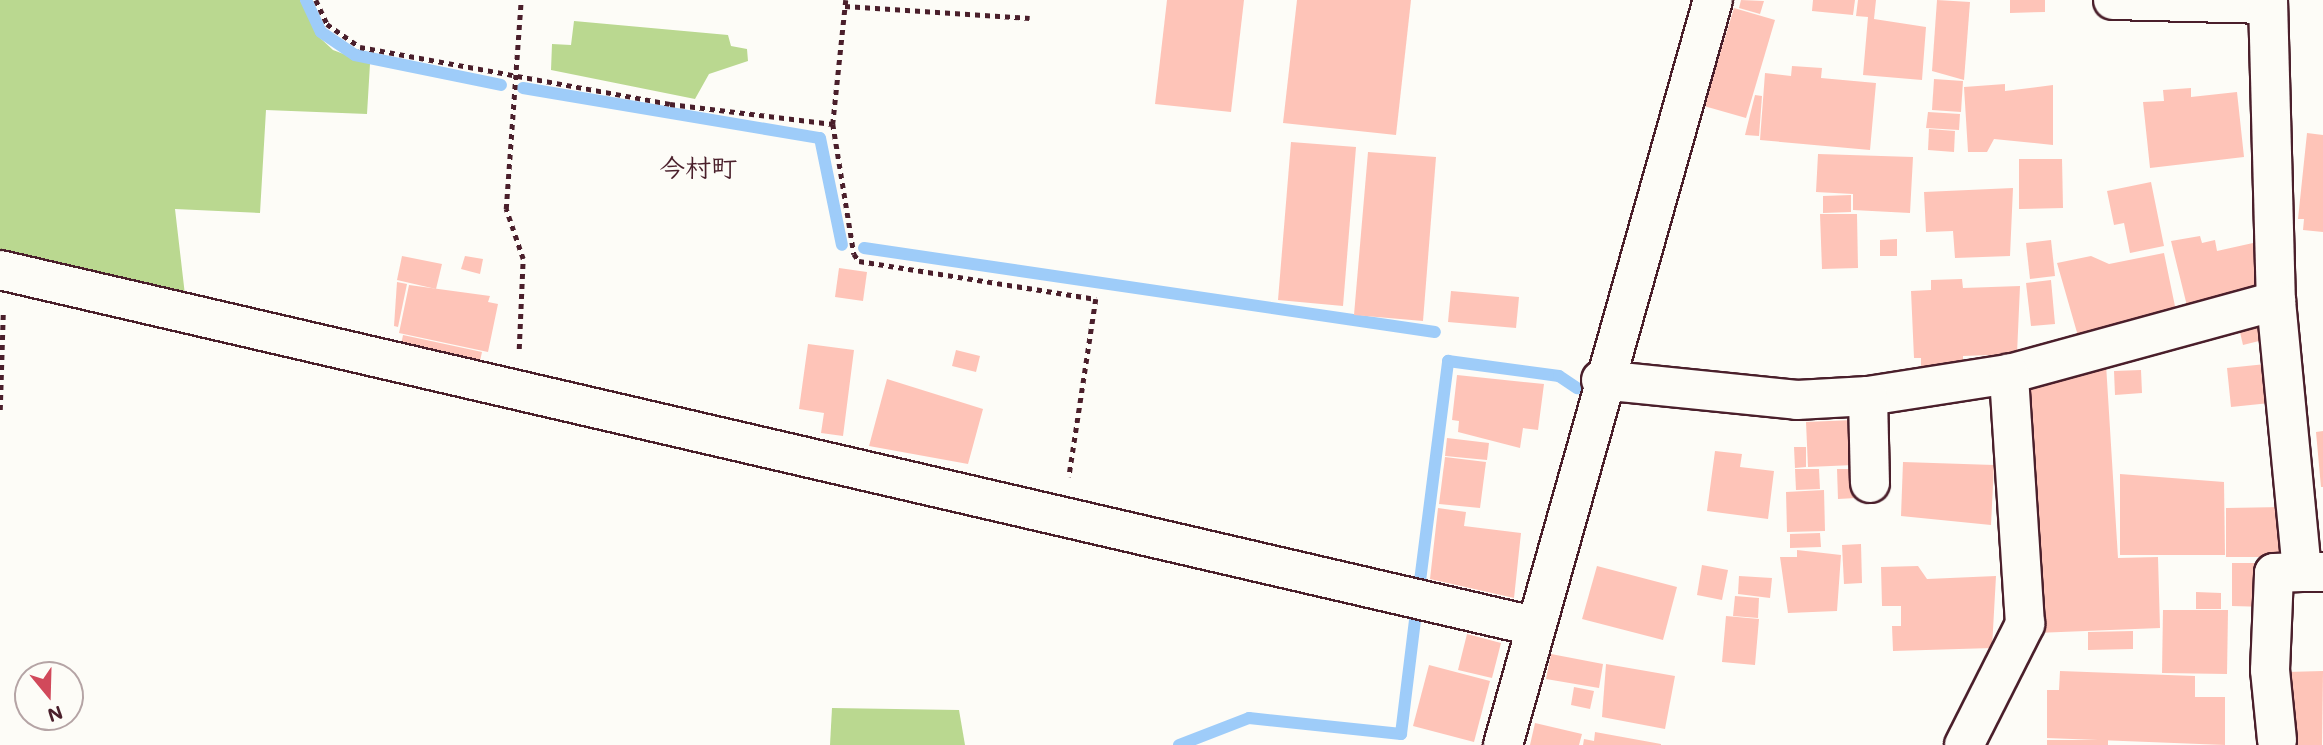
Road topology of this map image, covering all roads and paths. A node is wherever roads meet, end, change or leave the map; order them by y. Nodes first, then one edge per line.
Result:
1 (316, 0) edge
2 (521, 0) edge
3 (1713, 0) edge
4 (2113, 0) edge
5 (2268, 2) edge
6 (846, 3) edge
7 (1031, 18) dead end
8 (513, 74) junction
9 (833, 124) junction
10 (2, 270) edge
11 (2276, 300) junction
12 (2009, 374) junction
13 (1601, 380) junction
14 (517, 390) junction
15 (1868, 396) junction
16 (0, 410) edge
17 (1870, 483) dead end
18 (1063, 517) junction
19 (2313, 572) edge
20 (1533, 626) junction
21 (2277, 740) dead end
22 (1503, 745) edge
23 (1964, 745) edge

1 - 8 path
2 - 8 path
3 - 13 street
4 - 5 street
5 - 11 street
6 - 7 path
6 - 9 path
8 - 9 path
8 - 14 path
9 - 18 path
10 - 14 street
10 - 16 path
11 - 12 street
11 - 19 street
12 - 15 street
12 - 23 street
13 - 15 street
13 - 20 street
14 - 18 street
15 - 17 street
18 - 20 street
19 - 21 street
20 - 22 street

